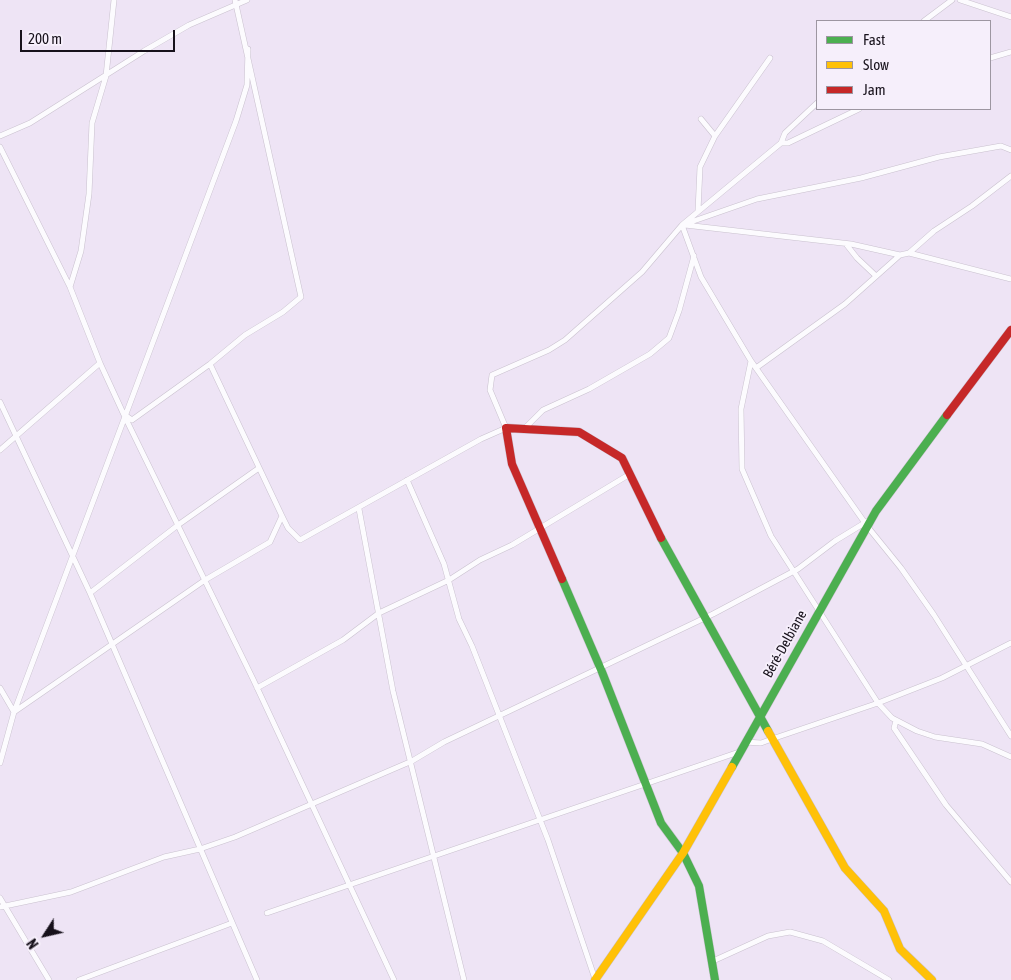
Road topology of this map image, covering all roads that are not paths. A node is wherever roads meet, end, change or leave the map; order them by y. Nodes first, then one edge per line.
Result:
1 (114, 0) edge
2 (247, 0) edge
3 (952, 0) edge
4 (960, 0) edge
5 (235, 2) edge
6 (1011, 17) edge
7 (925, 20) edge
8 (248, 49) junction
9 (1011, 52) edge
10 (770, 58) dead end
11 (991, 58) edge
12 (106, 76) junction
13 (816, 104) edge
14 (856, 110) edge
15 (701, 119) dead end
16 (0, 136) edge
17 (715, 136) junction
18 (781, 143) junction
19 (0, 147) edge
20 (1011, 150) edge
21 (1011, 176) edge
22 (698, 211) junction
23 (682, 225) junction
24 (846, 244) junction
25 (909, 253) junction
26 (694, 256) junction
27 (900, 256) junction
28 (876, 276) junction
29 (1011, 279) edge
30 (70, 287) junction
31 (1011, 330) edge
32 (751, 361) junction
33 (100, 363) junction
34 (210, 364) junction
35 (756, 368) junction
36 (0, 402) edge
37 (124, 415) junction
38 (506, 428) junction
39 (525, 428) junction
40 (16, 437) junction
41 (0, 450) edge
42 (259, 468) junction
43 (630, 474) junction
44 (407, 480) junction
45 (359, 509) junction
46 (282, 516) junction
47 (868, 523) junction
48 (178, 525) junction
49 (541, 528) junction
50 (73, 557) junction
51 (793, 571) junction
52 (205, 580) junction
53 (448, 580) junction
54 (90, 593) junction
55 (818, 611) junction
56 (379, 614) junction
57 (704, 618) junction
58 (1011, 643) edge
59 (111, 645) junction
60 (967, 666) junction
61 (600, 667) junction
62 (0, 688) edge
63 (257, 688) junction
64 (878, 703) junction
65 (14, 712) junction
66 (760, 715) junction
67 (498, 716) junction
68 (896, 721) junction
69 (1011, 736) edge
70 (772, 740) junction
71 (745, 742) junction
72 (740, 752) junction
73 (1011, 757) edge
74 (412, 761) junction
75 (0, 763) edge
76 (646, 784) junction
77 (311, 804) junction
78 (540, 820) junction
79 (200, 850) junction
80 (683, 853) junction
81 (433, 858) junction
82 (1011, 882) edge
83 (349, 886) junction
84 (0, 898) edge
85 (3, 907) edge
86 (267, 913) dead end
87 (232, 923) junction
88 (713, 961) junction
89 (882, 977) edge
90 (595, 979) edge
91 (49, 980) edge
92 (79, 980) edge
93 (257, 980) edge
94 (394, 980) edge
95 (464, 980) edge
96 (715, 980) edge
97 (889, 980) edge
98 (932, 980) edge

1 - 12 street
2 - 5 street
3 - 7 street
4 - 6 street
5 - 8 street
5 - 12 street
8 - 34 street
8 - 37 street
9 - 11 street
10 - 17 street
12 - 16 street
12 - 30 street
13 - 18 street
14 - 18 street
15 - 17 street
17 - 22 street
18 - 22 street
19 - 30 street
20 - 23 street
21 - 25 street
22 - 23 street
23 - 24 street
23 - 26 street
23 - 38 street
24 - 27 street
24 - 28 street
25 - 27 street
25 - 29 street
26 - 32 street
26 - 39 street
27 - 28 street
28 - 35 street
30 - 33 street
31 - 47 street, Béré-Delbiane
32 - 35 street
32 - 51 street
33 - 37 street
33 - 40 street
34 - 37 street
34 - 42 street
35 - 47 street
36 - 40 street
37 - 48 street
37 - 50 street
38 - 39 street
38 - 44 street
38 - 49 street
39 - 43 street
40 - 41 street
40 - 50 street
42 - 46 street
42 - 48 street
43 - 49 street
43 - 57 street
44 - 45 street
44 - 53 street
45 - 46 street
45 - 56 street
46 - 52 street
47 - 51 street
47 - 55 street, Béré-Delbiane
47 - 60 street
48 - 52 street
48 - 54 street
49 - 53 street
49 - 61 street
50 - 54 street
50 - 65 street
51 - 55 street
51 - 57 street
52 - 59 street
52 - 63 street
53 - 56 street
53 - 67 street
54 - 59 street
55 - 64 street
55 - 66 street, Béré-Delbiane
56 - 63 street
56 - 74 street
57 - 61 street
57 - 66 street
58 - 60 street
59 - 65 street
59 - 79 street
60 - 64 street
60 - 69 street
61 - 67 street
61 - 76 street
62 - 65 street
63 - 77 street
64 - 68 street
64 - 70 street
65 - 75 street
66 - 70 street
66 - 71 street, Béré-Delbiane
67 - 74 street
67 - 78 street
68 - 73 street
68 - 82 street
70 - 71 street
70 - 98 street
71 - 72 street, Béré-Delbiane
72 - 76 street
72 - 80 street, Béré-Delbiane
74 - 77 street
74 - 81 street
76 - 78 street
76 - 80 street
77 - 79 street
77 - 83 street
78 - 81 street
78 - 90 street
79 - 85 street
79 - 87 street
80 - 88 street
80 - 90 street, Béré-Delbiane
81 - 83 street
81 - 95 street
83 - 86 street
83 - 94 street
84 - 85 street
85 - 91 street
87 - 92 street
87 - 93 street
88 - 89 street
88 - 96 street
89 - 97 street

